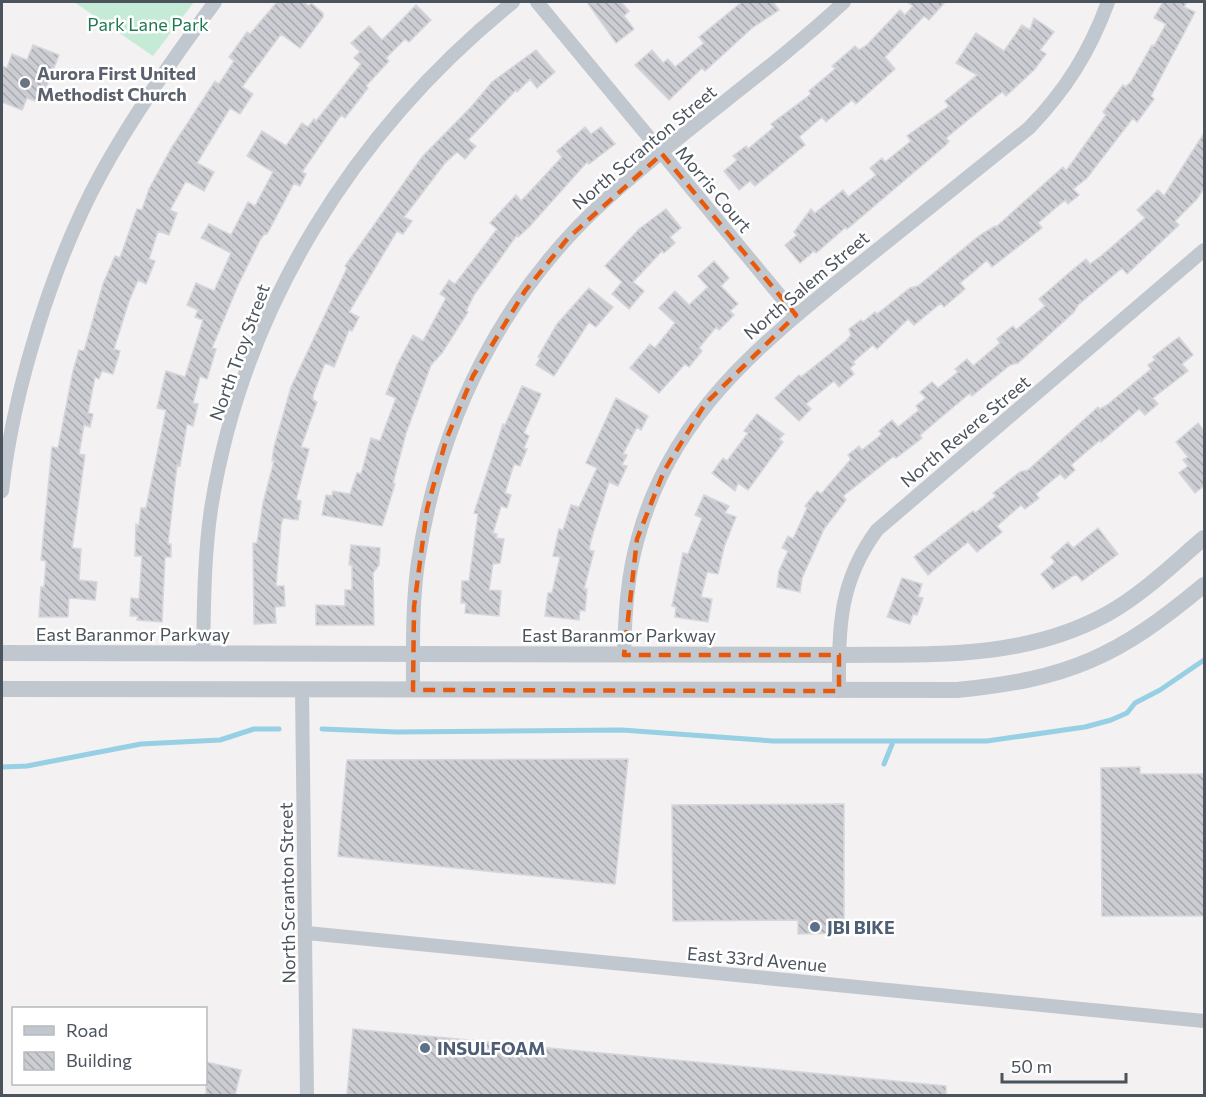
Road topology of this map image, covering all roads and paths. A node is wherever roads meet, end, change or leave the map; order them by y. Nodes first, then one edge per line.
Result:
1 (215, 2) edge
2 (513, 2) edge
3 (537, 2) edge
4 (844, 2) edge
5 (1107, 2) edge
6 (662, 154) junction
7 (1204, 250) edge
8 (796, 315) junction
9 (2, 491) edge
10 (1204, 538) edge
11 (1204, 585) edge
12 (2, 653) edge
13 (202, 654) junction
14 (413, 654) junction
15 (624, 655) junction
16 (839, 655) junction
17 (2, 688) edge
18 (302, 690) junction
19 (413, 690) junction
20 (839, 691) junction
21 (307, 933) junction
22 (1204, 1021) edge
23 (307, 1095) edge

1 - 9 street
2 - 13 street, North Troy Street
3 - 6 street, Morris Court
4 - 6 street, North Scranton Street
5 - 8 street, North Salem Street
6 - 8 street, Morris Court
6 - 14 street, North Scranton Street
7 - 16 street, North Revere Street
8 - 15 street, North Salem Street
10 - 16 street, East Baranmor Parkway
11 - 20 street
12 - 13 street, East Baranmor Parkway
13 - 14 street, East Baranmor Parkway
14 - 15 street, East Baranmor Parkway
14 - 19 street, North Scranton Street
15 - 16 street, East Baranmor Parkway
16 - 20 street, North Revere Street
17 - 18 street
18 - 19 street
18 - 21 street, North Scranton Street
19 - 20 street
21 - 22 street, East 33rd Avenue
21 - 23 street, North Scranton Street

